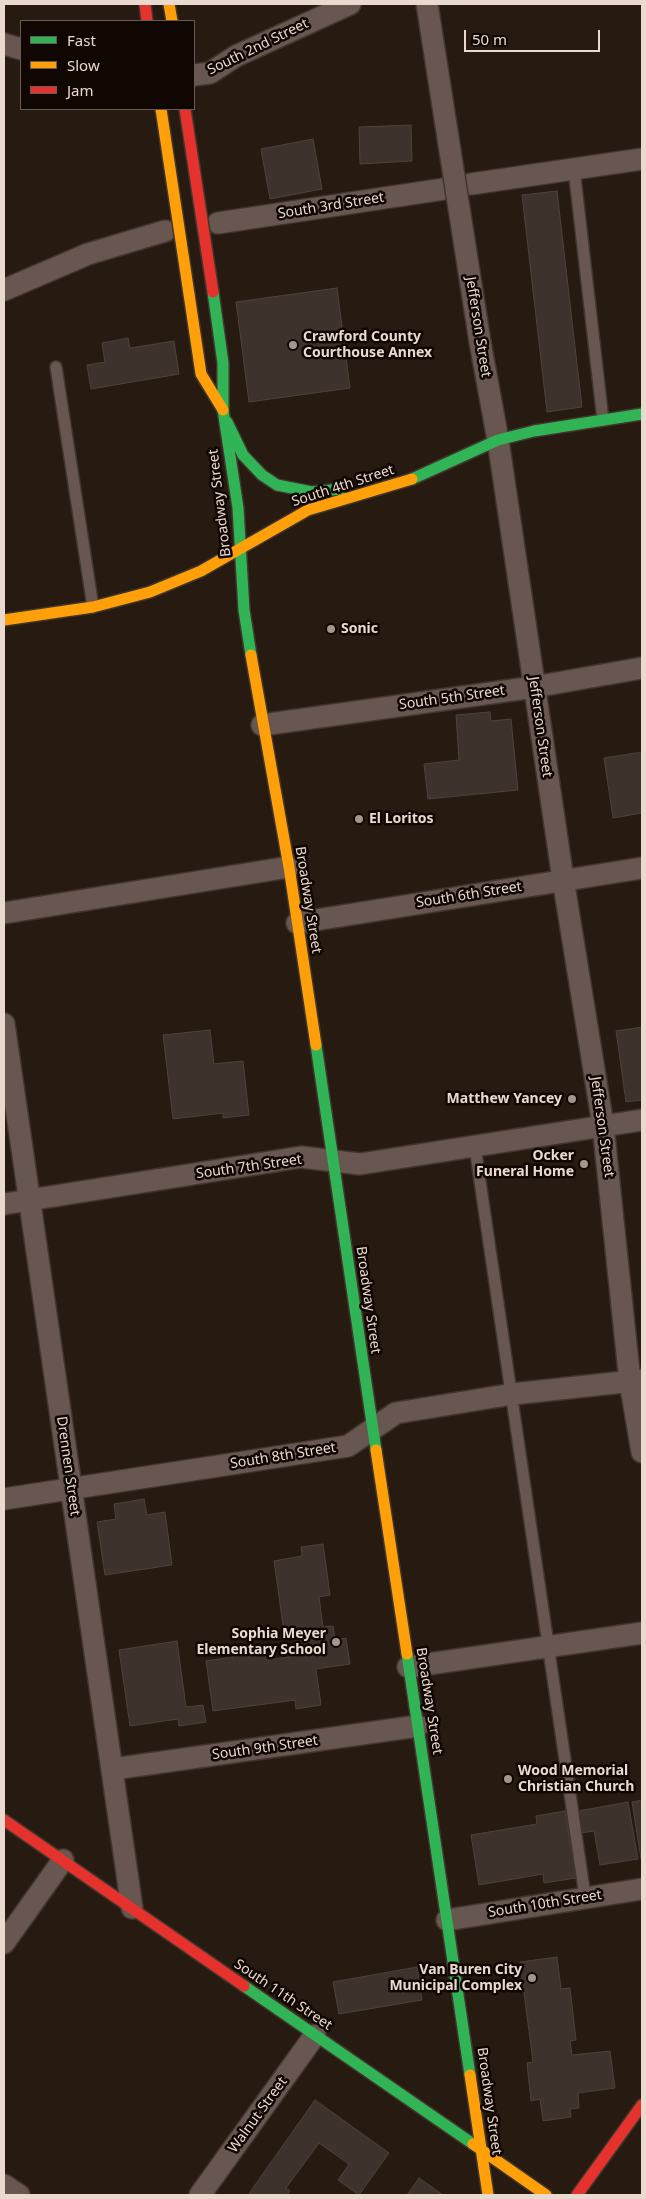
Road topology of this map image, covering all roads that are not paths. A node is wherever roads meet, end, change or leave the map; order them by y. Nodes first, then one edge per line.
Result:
1 (145, 4) edge
2 (169, 4) edge
3 (350, 4) edge
4 (427, 4) edge
5 (147, 20) edge
6 (172, 20) edge
7 (4, 44) edge
8 (20, 49) edge
9 (195, 75) edge
10 (161, 110) edge
11 (185, 110) edge
12 (642, 158) edge
13 (574, 169) junction
14 (471, 184) dead end
15 (444, 189) dead end
16 (218, 222) dead end
17 (165, 231) dead end
18 (4, 290) edge
19 (56, 367) dead end
20 (223, 412) junction
21 (642, 414) edge
22 (604, 420) junction
23 (498, 440) junction
24 (400, 484) junction
25 (241, 548) junction
26 (93, 607) junction
27 (4, 620) edge
28 (642, 668) edge
29 (534, 687) junction
30 (262, 725) junction
31 (289, 867) junction
32 (642, 868) edge
33 (563, 879) junction
34 (4, 913) edge
35 (297, 923) junction
36 (4, 1024) edge
37 (642, 1120) edge
38 (603, 1125) junction
39 (475, 1147) junction
40 (332, 1160) junction
41 (30, 1200) junction
42 (4, 1204) edge
43 (636, 1381) edge
44 (513, 1394) junction
45 (372, 1429) junction
46 (642, 1452) edge
47 (72, 1488) junction
48 (4, 1499) edge
49 (642, 1633) edge
50 (549, 1645) junction
51 (408, 1667) junction
52 (418, 1726) junction
53 (113, 1769) junction
54 (4, 1820) edge
55 (64, 1860) junction
56 (642, 1889) edge
57 (585, 1896) junction
58 (132, 1908) junction
59 (447, 1920) junction
60 (4, 1943) edge
61 (315, 2035) junction
62 (642, 2105) edge
63 (481, 2149) junction
64 (4, 2185) edge
65 (19, 2195) edge
66 (200, 2195) edge
67 (488, 2195) edge
68 (546, 2195) edge
69 (577, 2195) edge

1 - 5 main road
2 - 6 main road
3 - 9 street, South 2nd Street
4 - 23 street, Jefferson Street, bridge
7 - 8 street
10 - 20 main road, Broadway Street, bridge
11 - 20 main road, Broadway Street, bridge
12 - 13 street
13 - 14 street
13 - 22 lane
15 - 16 street, South 3rd Street
17 - 18 street
19 - 26 lane
20 - 24 main road
20 - 25 main road, Broadway Street
21 - 22 main road, South 4th Street
22 - 23 main road, South 4th Street
23 - 24 main road, South 4th Street
23 - 29 street, Jefferson Street
24 - 25 main road, South 4th Street
25 - 26 main road, South 4th Street
25 - 30 main road, Broadway Street
26 - 27 main road, South 4th Street
28 - 29 street, South 5th Street
29 - 30 street, South 5th Street
29 - 33 street, Jefferson Street
30 - 31 main road, Broadway Street
31 - 34 street
31 - 35 main road, Broadway Street
32 - 33 street, South 6th Street
33 - 35 street, South 6th Street
33 - 38 street, Jefferson Street
35 - 40 main road, Broadway Street
36 - 41 street, Drennen Street
37 - 38 street, South 7th Street
38 - 39 street, South 7th Street
38 - 43 street, Jefferson Street
39 - 40 street, South 7th Street
39 - 44 lane
40 - 41 street, South 7th Street
40 - 45 main road, Broadway Street
41 - 42 street, South 7th Street
41 - 47 street, Drennen Street
43 - 44 street, South 8th Street
43 - 46 street, Jefferson Street
44 - 45 street, South 8th Street
44 - 50 lane
45 - 47 street, South 8th Street
45 - 51 main road, Broadway Street
47 - 48 street, South 8th Street
47 - 53 street, Drennen Street
49 - 50 street
50 - 51 street
50 - 57 lane
51 - 52 main road, Broadway Street
52 - 53 street, South 9th Street
52 - 59 main road, Broadway Street
53 - 58 street, Drennen Street
54 - 55 main road, South 11th Street
55 - 58 main road, South 11th Street
55 - 60 street
56 - 57 street, South 10th Street
57 - 59 street, South 10th Street
58 - 61 main road, South 11th Street
59 - 63 main road, Broadway Street
61 - 63 main road, South 11th Street
61 - 66 street, Walnut Street
62 - 69 main road
63 - 67 main road, Broadway Street
63 - 68 main road, South 11th Street
64 - 65 street

